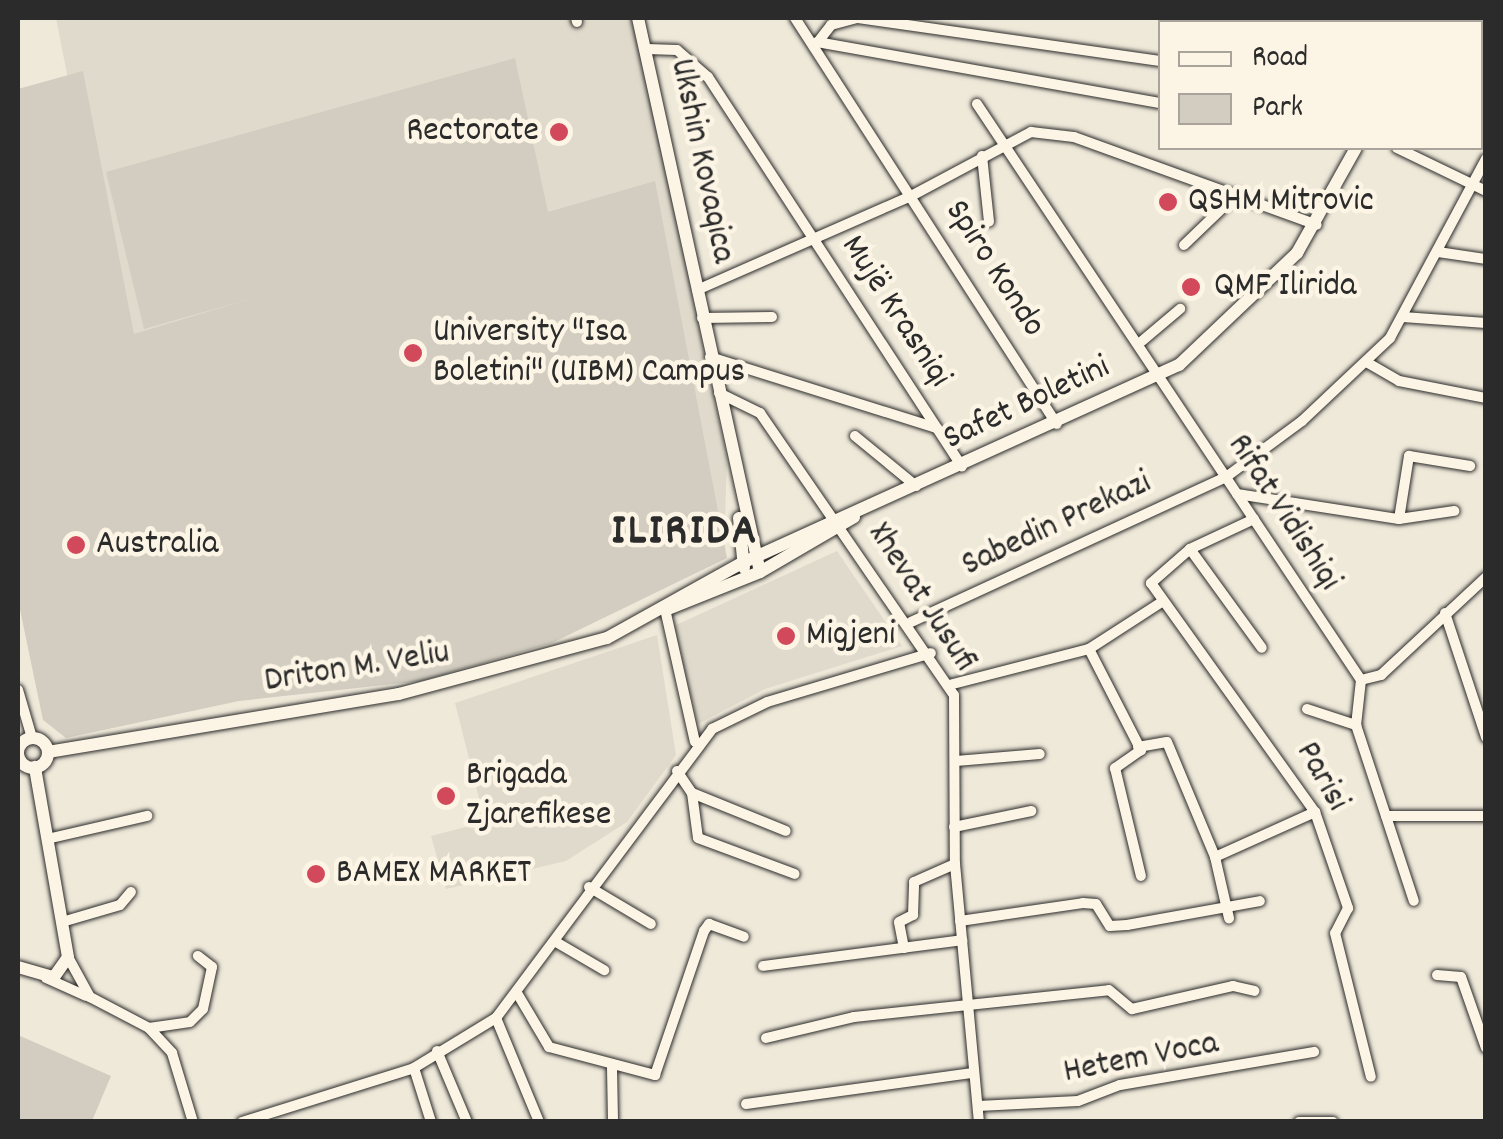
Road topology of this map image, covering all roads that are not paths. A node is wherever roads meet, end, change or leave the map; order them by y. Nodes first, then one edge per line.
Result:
1 (638, 18) edge
2 (794, 18) edge
3 (816, 44) junction
4 (647, 49) junction
5 (1158, 61) edge
6 (1158, 103) edge
7 (977, 104) dead end
8 (1007, 141) junction
9 (1355, 150) edge
10 (1401, 150) edge
11 (982, 156) junction
12 (1486, 158) edge
13 (1474, 184) junction
14 (1486, 191) edge
15 (1237, 194) junction
16 (914, 196) junction
17 (988, 222) dead end
18 (1317, 226) junction
19 (813, 238) junction
20 (1184, 245) dead end
21 (1438, 252) junction
22 (1486, 259) edge
23 (696, 290) junction
24 (1180, 309) dead end
25 (1404, 317) junction
26 (702, 318) junction
27 (772, 318) dead end
28 (1486, 322) edge
29 (1142, 341) junction
30 (710, 357) junction
31 (1368, 363) junction
32 (1162, 374) junction
33 (719, 394) junction
34 (1486, 398) edge
35 (1058, 424) junction
36 (937, 428) junction
37 (855, 436) dead end
38 (1470, 466) dead end
39 (962, 467) junction
40 (1226, 477) junction
41 (918, 487) junction
42 (1237, 494) junction
43 (1454, 511) dead end
44 (1254, 519) junction
45 (1399, 519) junction
46 (841, 524) junction
47 (1190, 550) junction
48 (749, 560) junction
49 (753, 575) junction
50 (1486, 577) edge
51 (1160, 603) junction
52 (665, 609) junction
53 (1445, 614) junction
54 (912, 622) junction
55 (1262, 648) dead end
56 (1089, 649) junction
57 (931, 653) junction
58 (1361, 680) junction
59 (949, 684) junction
60 (18, 690) edge
61 (1307, 709) dead end
62 (1356, 726) junction
63 (1486, 737) edge
64 (32, 738) junction
65 (695, 742) junction
66 (1138, 747) junction
67 (48, 752) junction
68 (1040, 754) dead end
69 (19, 759) edge
70 (956, 761) junction
71 (35, 767) junction
72 (677, 771) junction
73 (692, 793) junction
74 (1031, 811) dead end
75 (1314, 812) junction
76 (147, 816) dead end
77 (1386, 816) junction
78 (1486, 816) edge
79 (954, 827) junction
80 (786, 831) dead end
81 (47, 839) junction
82 (1216, 857) junction
83 (955, 864) junction
84 (795, 874) dead end
85 (1140, 876) dead end
86 (589, 887) junction
87 (131, 892) dead end
88 (1260, 900) dead end
89 (1414, 900) dead end
90 (1227, 912) junction
91 (960, 921) junction
92 (62, 922) junction
93 (651, 924) dead end
94 (744, 937) dead end
95 (962, 940) junction
96 (556, 942) junction
97 (904, 948) junction
98 (198, 956) dead end
99 (68, 958) junction
100 (763, 966) dead end
101 (18, 967) edge
102 (604, 970) dead end
103 (36, 974) junction
104 (1437, 975) dead end
105 (1254, 991) dead end
106 (517, 994) junction
107 (90, 998) junction
108 (969, 1004) junction
109 (496, 1018) junction
110 (149, 1028) junction
111 (766, 1038) dead end
112 (1486, 1048) edge
113 (437, 1052) junction
114 (1314, 1052) dead end
115 (414, 1068) junction
116 (612, 1068) junction
117 (973, 1073) junction
118 (1371, 1077) dead end
119 (746, 1104) dead end
120 (978, 1106) junction
121 (193, 1122) edge
122 (242, 1122) edge
123 (431, 1122) edge
124 (467, 1122) edge
125 (539, 1122) edge
126 (613, 1122) edge
127 (980, 1122) edge
128 (1299, 1122) edge
129 (1334, 1122) edge

1 - 4 street, Ukshin Kovaqica
2 - 3 street, Spiro Kondo
3 - 5 street
3 - 6 street
3 - 16 street, Spiro Kondo
4 - 19 street, Mujë Krasniqi
4 - 23 street, Ukshin Kovaqica
7 - 8 street, Rifat Vidishiqi
8 - 11 street
8 - 15 street
8 - 29 street, Rifat Vidishiqi
9 - 18 street, Safet Boletini
10 - 13 street
11 - 16 street
11 - 17 street
12 - 13 street, Sabedin Prekazi
13 - 14 street
13 - 21 street, Sabedin Prekazi
15 - 18 street
15 - 20 street
16 - 19 street
16 - 35 street, Spiro Kondo
18 - 32 street, Safet Boletini
19 - 23 street
19 - 36 street, Mujë Krasniqi
21 - 22 street
21 - 25 street, Sabedin Prekazi
23 - 26 street, Ukshin Kovaqica
24 - 29 street
25 - 28 street
25 - 31 street, Sabedin Prekazi
26 - 27 street, Ukshin Kovaqica
26 - 30 street, Ukshin Kovaqica
29 - 32 street, Rifat Vidishiqi
30 - 33 street, Ukshin Kovaqica
30 - 36 street
31 - 34 street
31 - 40 street, Sabedin Prekazi
32 - 35 street, Safet Boletini
32 - 40 street, Rifat Vidishiqi
33 - 46 street, Xhevat Jusufi
33 - 48 street, Ukshin Kovaqica
35 - 39 street, Safet Boletini
36 - 39 street, Mujë Krasniqi
37 - 41 street, Safet Boletini
38 - 45 street
39 - 41 street, Safet Boletini
40 - 42 street, Rifat Vidishiqi
40 - 54 street, Sabedin Prekazi
41 - 46 street, Safet Boletini
42 - 44 street, Rifat Vidishiqi
42 - 45 street
43 - 45 street
44 - 47 street
44 - 58 street, Rifat Vidishiqi
46 - 48 street
46 - 49 street
46 - 54 street, Xhevat Jusufi
47 - 51 street
47 - 55 street
48 - 49 street, Ukshin Kovaqica
48 - 52 street, Driton M. Veliu
49 - 52 street, Driton M. Veliu
50 - 53 street
51 - 56 street
51 - 75 street, Parisi
52 - 65 street
52 - 67 street, Driton M. Veliu
53 - 58 street
53 - 63 street
54 - 57 street, Xhevat Jusufi
56 - 59 street
56 - 66 street
57 - 59 street, Xhevat Jusufi
57 - 65 street
58 - 62 street
59 - 70 street, Xhevat Jusufi
60 - 64 street
61 - 62 street
62 - 77 street
64 - 67 street
64 - 69 street
65 - 72 street
66 - 82 street
66 - 85 street
67 - 71 street
68 - 70 street
69 - 71 street
70 - 79 street, Xhevat Jusufi
71 - 81 street
72 - 73 street
72 - 86 street
73 - 80 street
73 - 84 street
74 - 79 street
75 - 82 street
75 - 118 street, Parisi
76 - 81 street
77 - 78 street
77 - 89 street
79 - 83 street, Xhevat Jusufi
81 - 92 street
82 - 90 street
83 - 91 street, Xhevat Jusufi
83 - 97 street
86 - 93 street
86 - 96 street
87 - 92 street
88 - 90 street
90 - 91 street
91 - 95 street, Xhevat Jusufi
92 - 99 street
94 - 116 street
95 - 97 street
95 - 108 street, Xhevat Jusufi
96 - 102 street
96 - 106 street
97 - 100 street
98 - 110 street
99 - 103 street
99 - 107 street
101 - 103 street
103 - 107 street
104 - 112 street
105 - 108 street
106 - 109 street
106 - 116 street
107 - 110 street
108 - 111 street
108 - 117 street, Xhevat Jusufi
109 - 113 street
109 - 125 street
110 - 121 street
113 - 115 street
113 - 124 street
114 - 120 street, Hetem Voca
115 - 122 street
115 - 123 street
116 - 126 street
117 - 119 street
117 - 120 street, Xhevat Jusufi
120 - 127 street, Xhevat Jusufi
128 - 129 street

